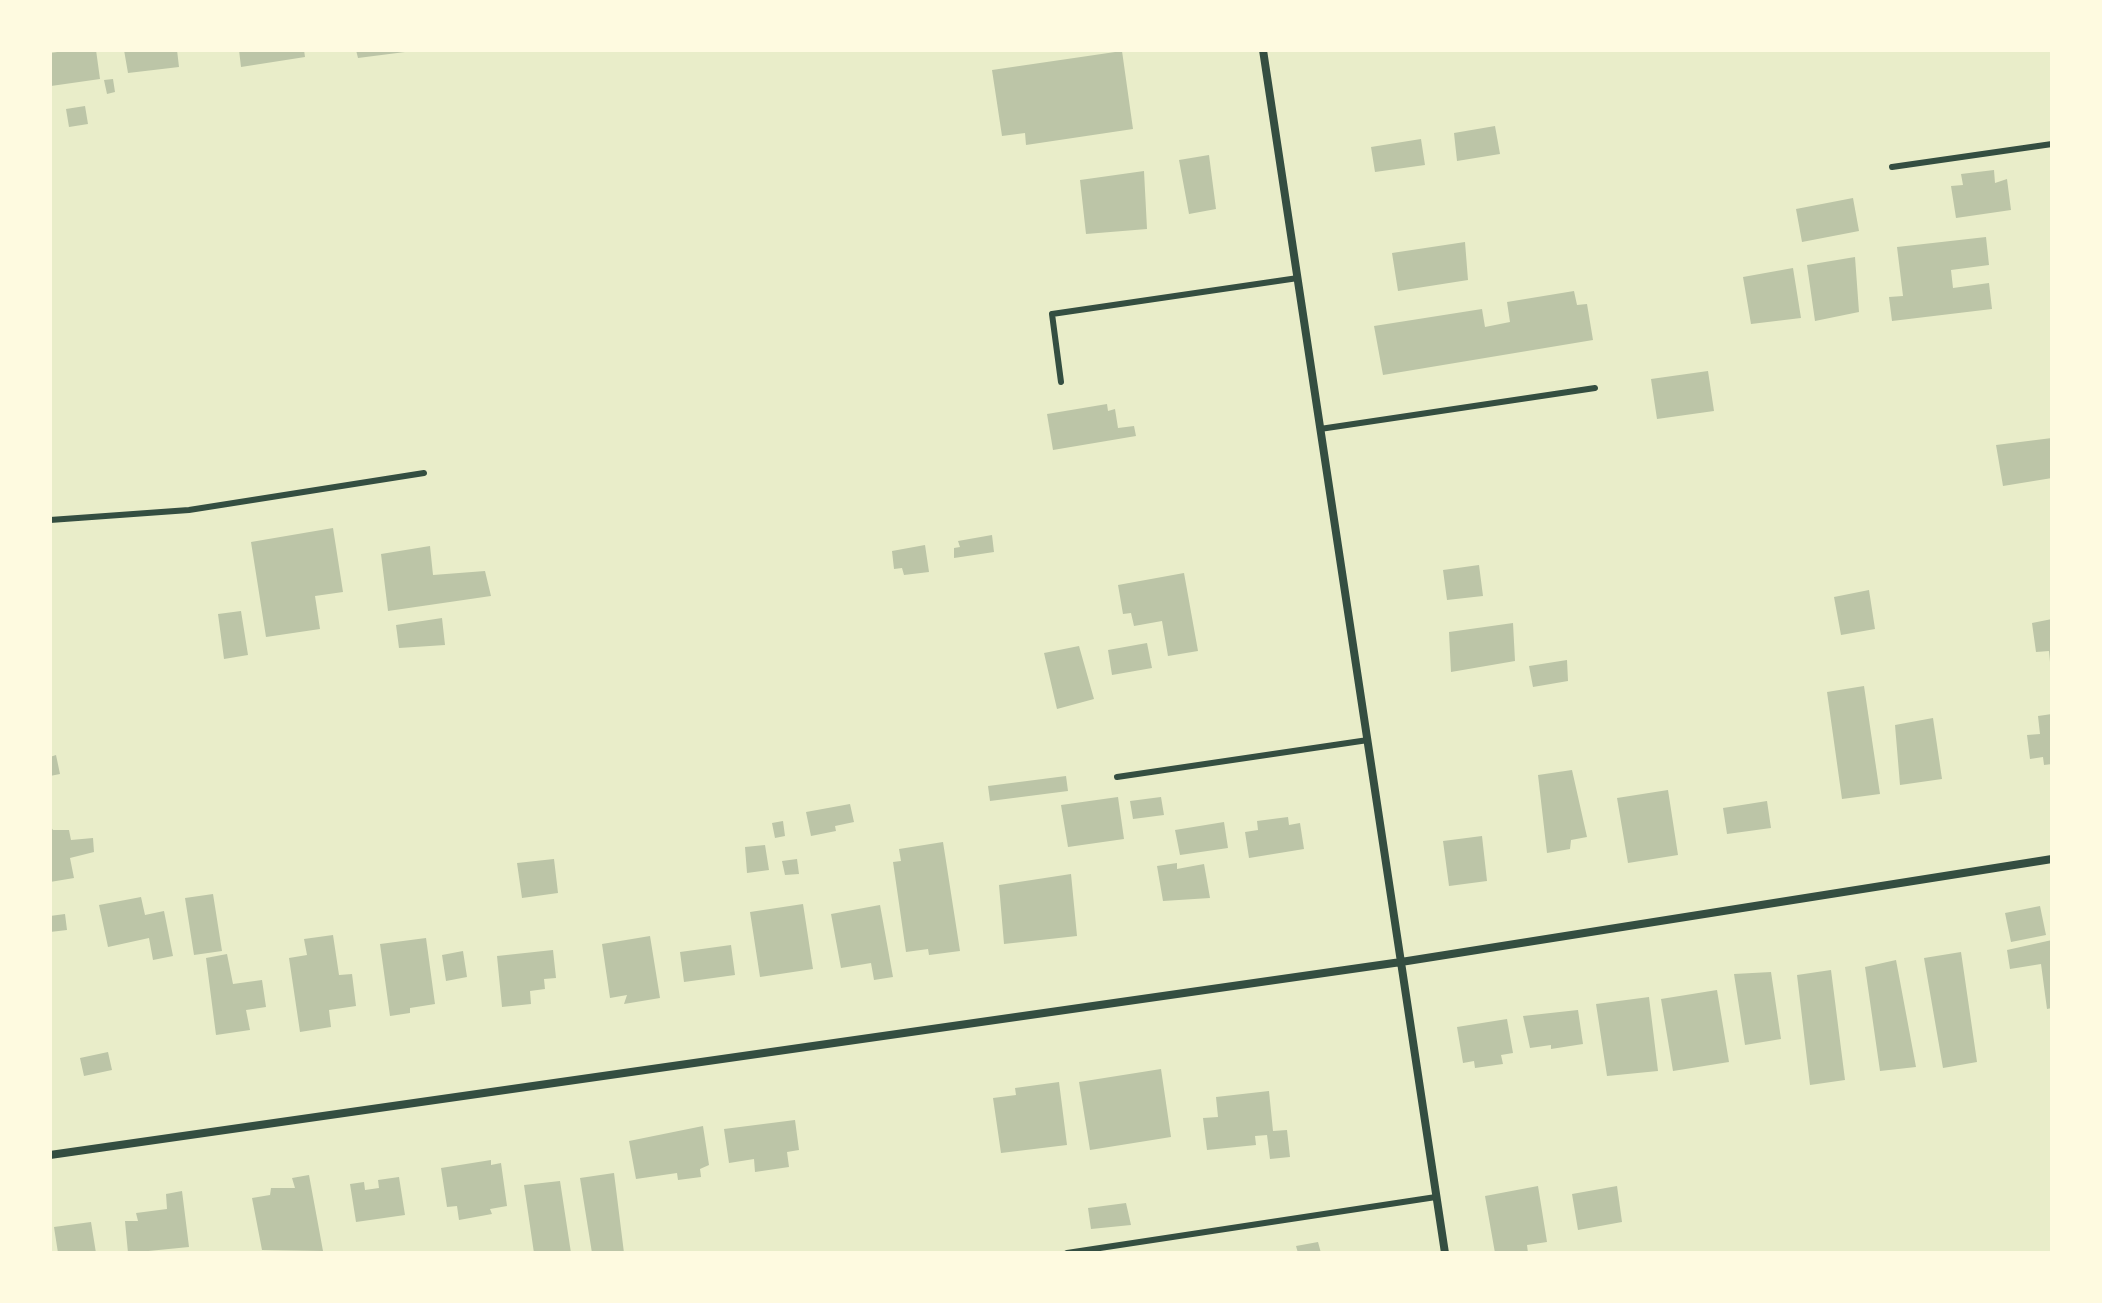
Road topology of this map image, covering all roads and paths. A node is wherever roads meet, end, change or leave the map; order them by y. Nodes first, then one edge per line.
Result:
1 (1263, 50) edge
2 (2052, 144) edge
3 (1892, 167) dead end
4 (1298, 278) junction
5 (1061, 382) dead end
6 (1595, 388) dead end
7 (1320, 429) junction
8 (424, 473) dead end
9 (50, 520) edge
10 (1368, 740) junction
11 (1117, 777) dead end
12 (2052, 859) edge
13 (1401, 962) junction
14 (50, 1155) edge
15 (1436, 1197) junction
16 (1067, 1253) edge
17 (1445, 1253) edge

1 - 4 street
2 - 3 lane
4 - 5 lane
4 - 7 street
6 - 7 lane
7 - 10 street
8 - 9 lane
10 - 11 lane
10 - 13 street
12 - 13 street
13 - 14 street
13 - 15 street
15 - 16 lane
15 - 17 street

